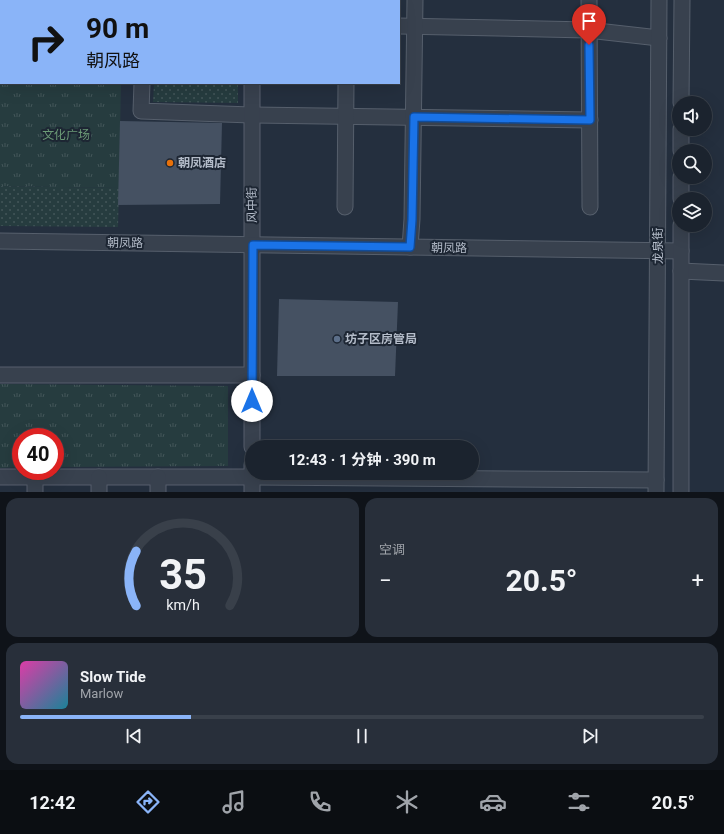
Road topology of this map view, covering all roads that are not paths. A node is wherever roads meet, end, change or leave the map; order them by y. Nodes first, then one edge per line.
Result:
1 (415, 0) edge
2 (589, 0) edge
3 (659, 0) edge
4 (682, 0) edge
5 (400, 26) edge
6 (415, 27) junction
7 (588, 30) junction
8 (659, 38) junction
9 (142, 84) edge
10 (252, 84) edge
11 (346, 84) edge
12 (682, 96) edge
13 (251, 115) junction
14 (346, 116) junction
15 (414, 117) junction
16 (590, 120) junction
17 (345, 207) dead end
18 (590, 207) dead end
19 (681, 232) edge
20 (0, 241) edge
21 (253, 245) junction
22 (410, 247) junction
23 (658, 251) junction
24 (681, 251) junction
25 (681, 271) junction
26 (724, 273) edge
27 (0, 375) edge
28 (252, 376) junction
29 (252, 440) edge
30 (245, 471) edge
31 (0, 477) edge
32 (99, 477) junction
33 (158, 477) junction
34 (479, 479) edge
35 (252, 480) edge
36 (35, 485) edge
37 (656, 486) edge
38 (99, 492) edge
39 (158, 492) edge
40 (252, 492) edge
41 (680, 492) edge

1 - 6 street
2 - 7 street
3 - 8 street, 龙泉街
4 - 12 street
5 - 6 street
6 - 7 street
6 - 15 street
7 - 8 street
7 - 16 street
8 - 23 street, 龙泉街
9 - 13 street
10 - 13 street, 风中街
11 - 14 street
13 - 14 street
13 - 21 street, 风中街
14 - 15 street
14 - 17 street
15 - 16 street
15 - 22 street
16 - 18 street
19 - 24 street, 龙泉街
20 - 21 street, 朝凤路
21 - 22 street, 朝凤路
21 - 28 street, 风中街
22 - 23 street, 朝凤路
23 - 24 street, 朝凤路
23 - 37 street, 龙泉街
24 - 25 street, 龙泉街
25 - 26 street
25 - 41 street, 龙泉街
27 - 28 street
28 - 29 street, 风中街
30 - 33 street
31 - 36 street
32 - 33 street
32 - 36 street
32 - 38 street
33 - 39 street
34 - 37 street
35 - 40 street

